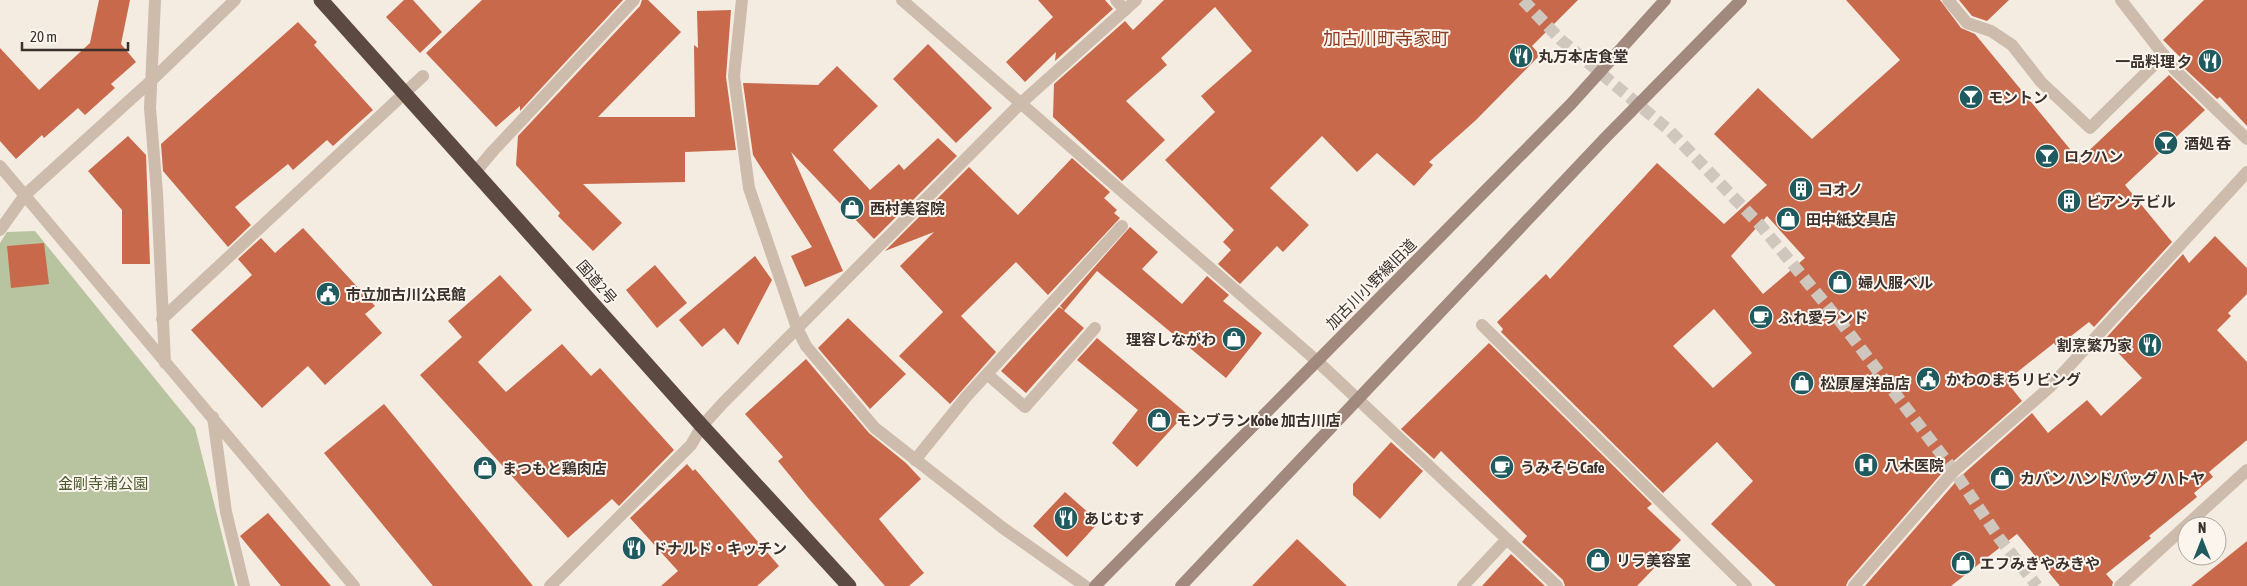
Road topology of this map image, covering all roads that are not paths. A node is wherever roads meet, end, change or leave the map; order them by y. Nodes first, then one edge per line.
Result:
1 (155, 0) edge
2 (235, 0) edge
3 (321, 0) edge
4 (634, 0) edge
5 (742, 0) edge
6 (902, 0) edge
7 (1136, 0) edge
8 (1665, 0) edge
9 (1741, 0) edge
10 (1948, 0) edge
11 (2121, 0) edge
12 (1121, 5) edge
13 (2164, 55) junction
14 (422, 76) dead end
15 (152, 80) junction
16 (405, 93) junction
17 (1021, 103) junction
18 (2247, 139) edge
19 (0, 166) edge
20 (476, 171) junction
21 (2247, 172) edge
22 (24, 195) junction
23 (1122, 226) dead end
24 (0, 230) edge
25 (162, 319) junction
26 (1482, 325) dead end
27 (797, 328) junction
28 (1095, 328) dead end
29 (1317, 361) junction
30 (165, 363) junction
31 (987, 374) junction
32 (1356, 399) junction
33 (213, 417) junction
34 (702, 426) junction
35 (915, 460) junction
36 (2247, 470) edge
37 (1507, 539) junction
38 (244, 586) edge
39 (354, 586) edge
40 (550, 586) edge
41 (849, 586) edge
42 (1085, 586) edge
43 (1095, 586) edge
44 (1181, 586) edge
45 (1463, 586) edge
46 (1557, 586) edge
47 (1746, 586) edge
48 (1854, 586) edge
49 (2120, 586) edge

1 - 15 street
2 - 15 street
3 - 16 highway, 国道2号
4 - 20 street
5 - 27 street
6 - 17 street
7 - 12 street
8 - 29 street, 加古川小野線旧道
9 - 32 street
10 - 13 street
11 - 13 street
12 - 17 street
13 - 18 street
14 - 16 street
15 - 22 street
15 - 25 street
16 - 20 highway, 国道2号
16 - 25 street
17 - 27 street
17 - 29 street
19 - 22 street
20 - 34 highway, 国道2号
21 - 48 street
22 - 24 street
22 - 30 street
23 - 31 street
25 - 30 street
26 - 47 street
27 - 34 street
27 - 35 street
28 - 31 street
29 - 32 street
29 - 43 street, 加古川小野線旧道
30 - 33 street
31 - 35 street
32 - 37 street
32 - 44 street
33 - 38 street
33 - 39 street
34 - 40 street
34 - 41 highway, 国道2号
35 - 42 street
36 - 49 street
37 - 45 street
37 - 46 street

